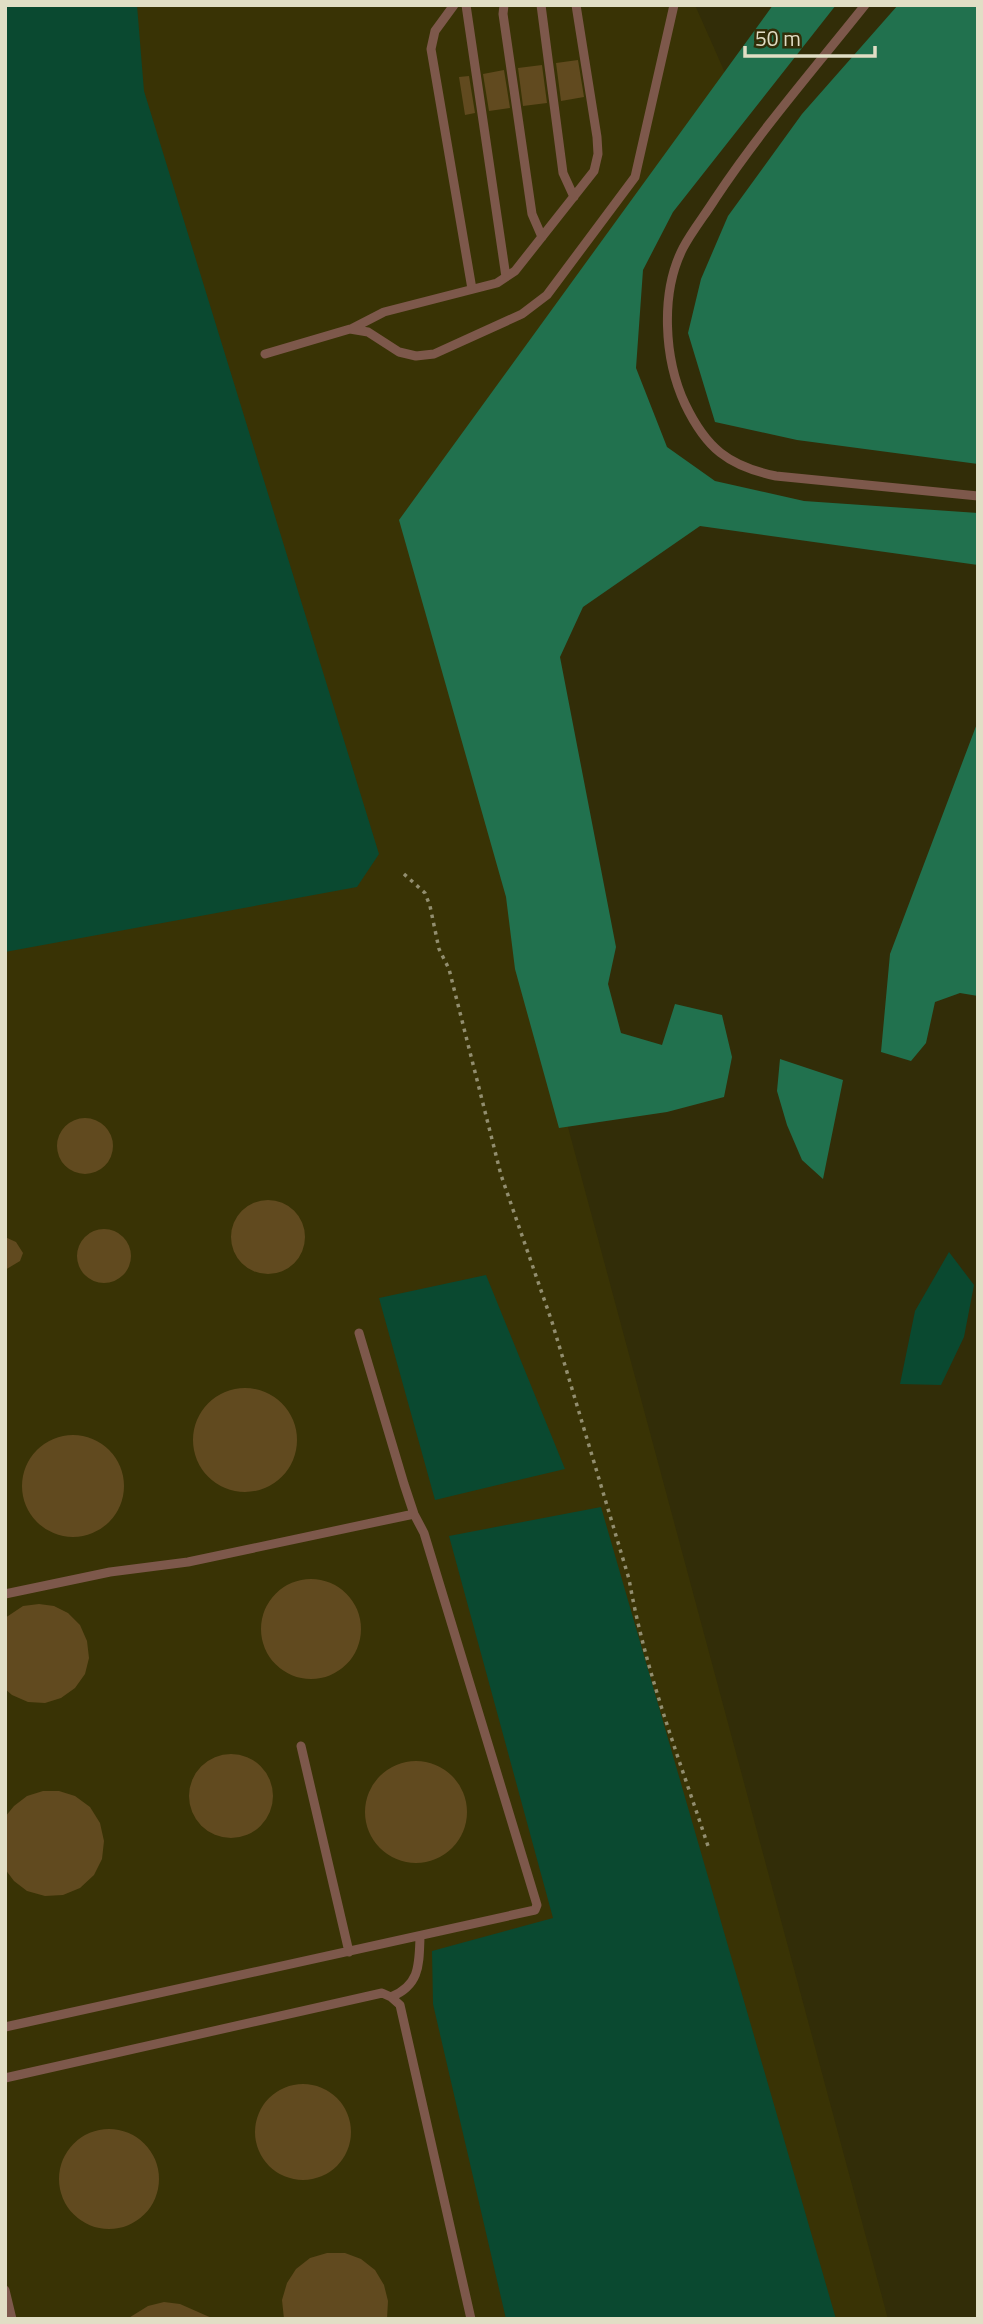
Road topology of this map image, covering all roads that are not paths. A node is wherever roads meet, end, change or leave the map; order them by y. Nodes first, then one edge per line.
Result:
1 (454, 5) edge
2 (466, 5) edge
3 (504, 5) edge
4 (541, 5) edge
5 (576, 5) edge
6 (674, 5) edge
7 (865, 5) edge
8 (574, 197) junction
9 (542, 237) junction
10 (506, 277) junction
11 (472, 289) junction
12 (350, 329) junction
13 (265, 355) dead end
14 (978, 496) edge
15 (359, 1333) dead end
16 (414, 1514) junction
17 (5, 1594) edge
18 (301, 1746) dead end
19 (420, 1937) junction
20 (349, 1952) junction
21 (391, 1997) junction
22 (5, 2027) edge
23 (5, 2078) edge
24 (5, 2290) edge
25 (12, 2319) edge
26 (471, 2319) edge

1 - 11 lane
2 - 10 lane
3 - 9 lane
4 - 8 lane
5 - 8 lane
6 - 12 lane
7 - 14 lane
8 - 9 lane
9 - 10 lane
10 - 11 lane
11 - 12 lane
12 - 13 lane
15 - 16 lane
16 - 17 lane
16 - 19 lane
18 - 20 lane
19 - 20 lane
19 - 21 lane
20 - 22 lane
21 - 23 lane
21 - 26 lane
24 - 25 lane

